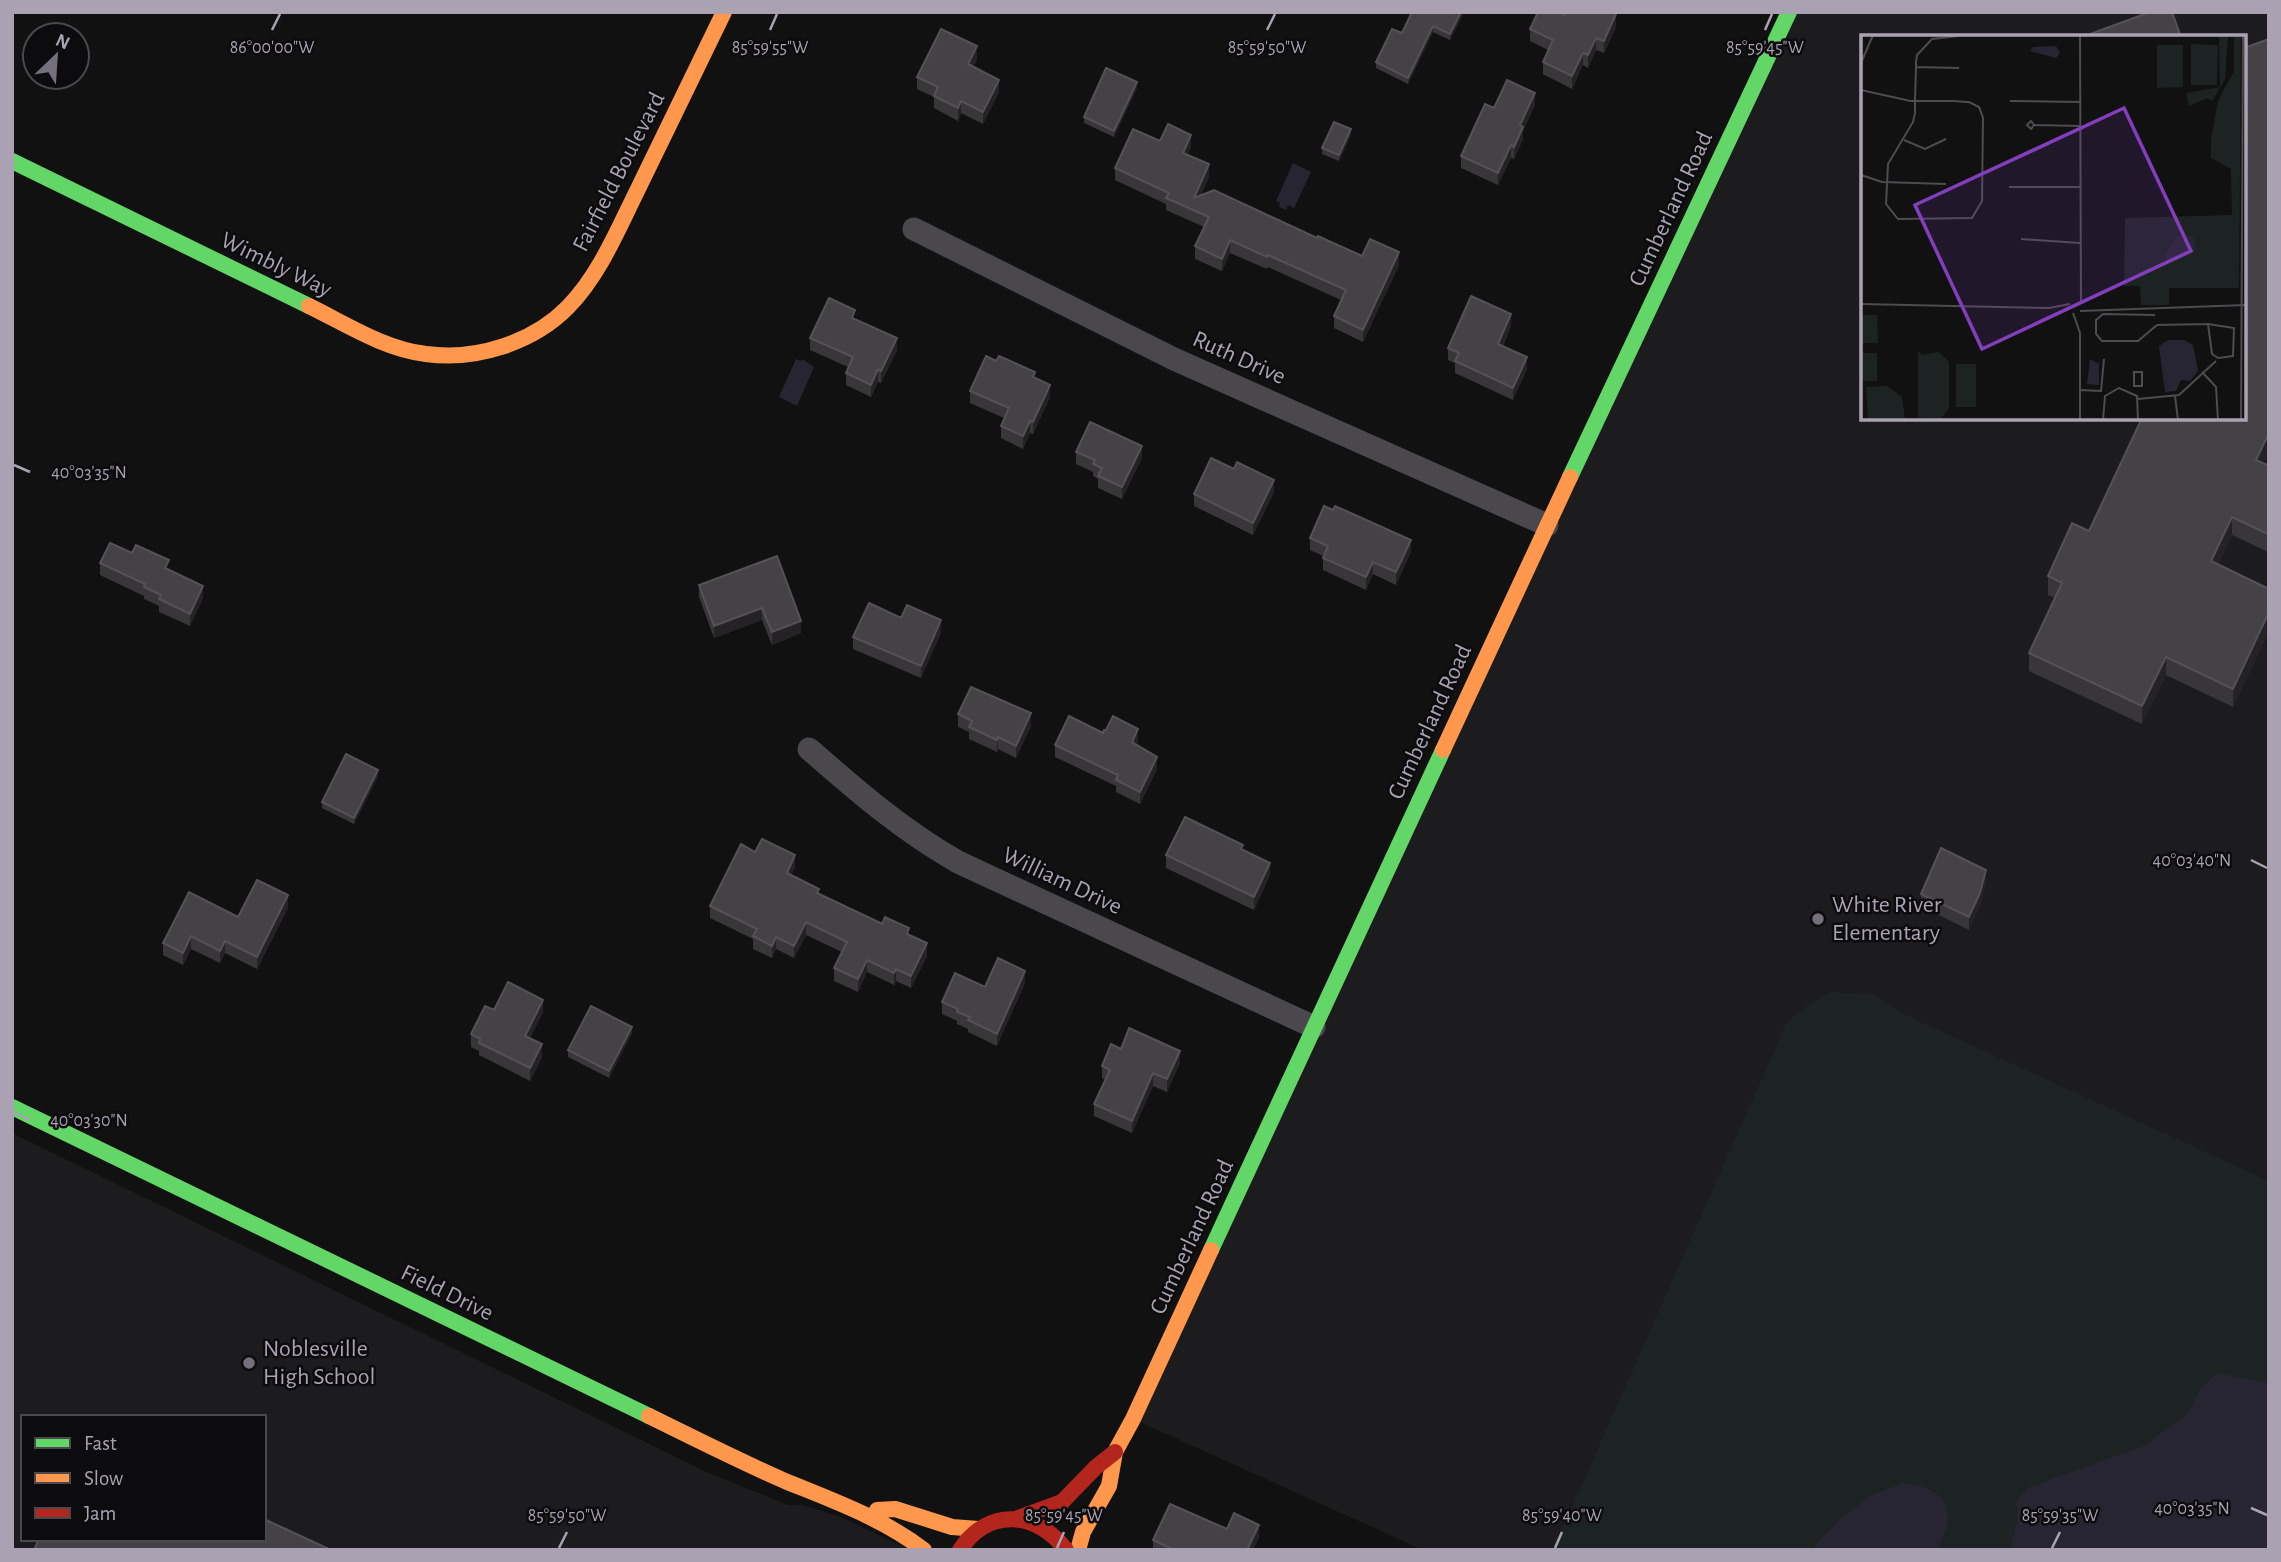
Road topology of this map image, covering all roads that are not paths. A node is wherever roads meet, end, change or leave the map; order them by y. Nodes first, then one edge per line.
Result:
1 (724, 12) edge
2 (1788, 12) edge
3 (12, 161) edge
4 (914, 229) dead end
5 (531, 334) joint
6 (1547, 525) junction
7 (809, 749) dead end
8 (1314, 1027) junction
9 (12, 1107) edge
10 (1115, 1452) junction
11 (865, 1512) junction
12 (1018, 1518) junction
13 (978, 1529) junction
14 (924, 1550) edge
15 (960, 1550) edge
16 (1066, 1550) edge
17 (1078, 1550) edge

1 - 5 street, Fairfield Boulevard
2 - 6 street, Cumberland Road
3 - 5 street, Wimbly Way
4 - 6 street, Ruth Drive
6 - 8 street, Cumberland Road
7 - 8 street, William Drive
8 - 10 street, Cumberland Road
9 - 11 street, Field Drive
10 - 12 street, Cumberland Road
10 - 17 street, Cumberland Road
11 - 13 street
11 - 14 street, Field Drive
12 - 13 street, Cumberland Road
12 - 16 street
13 - 15 street

